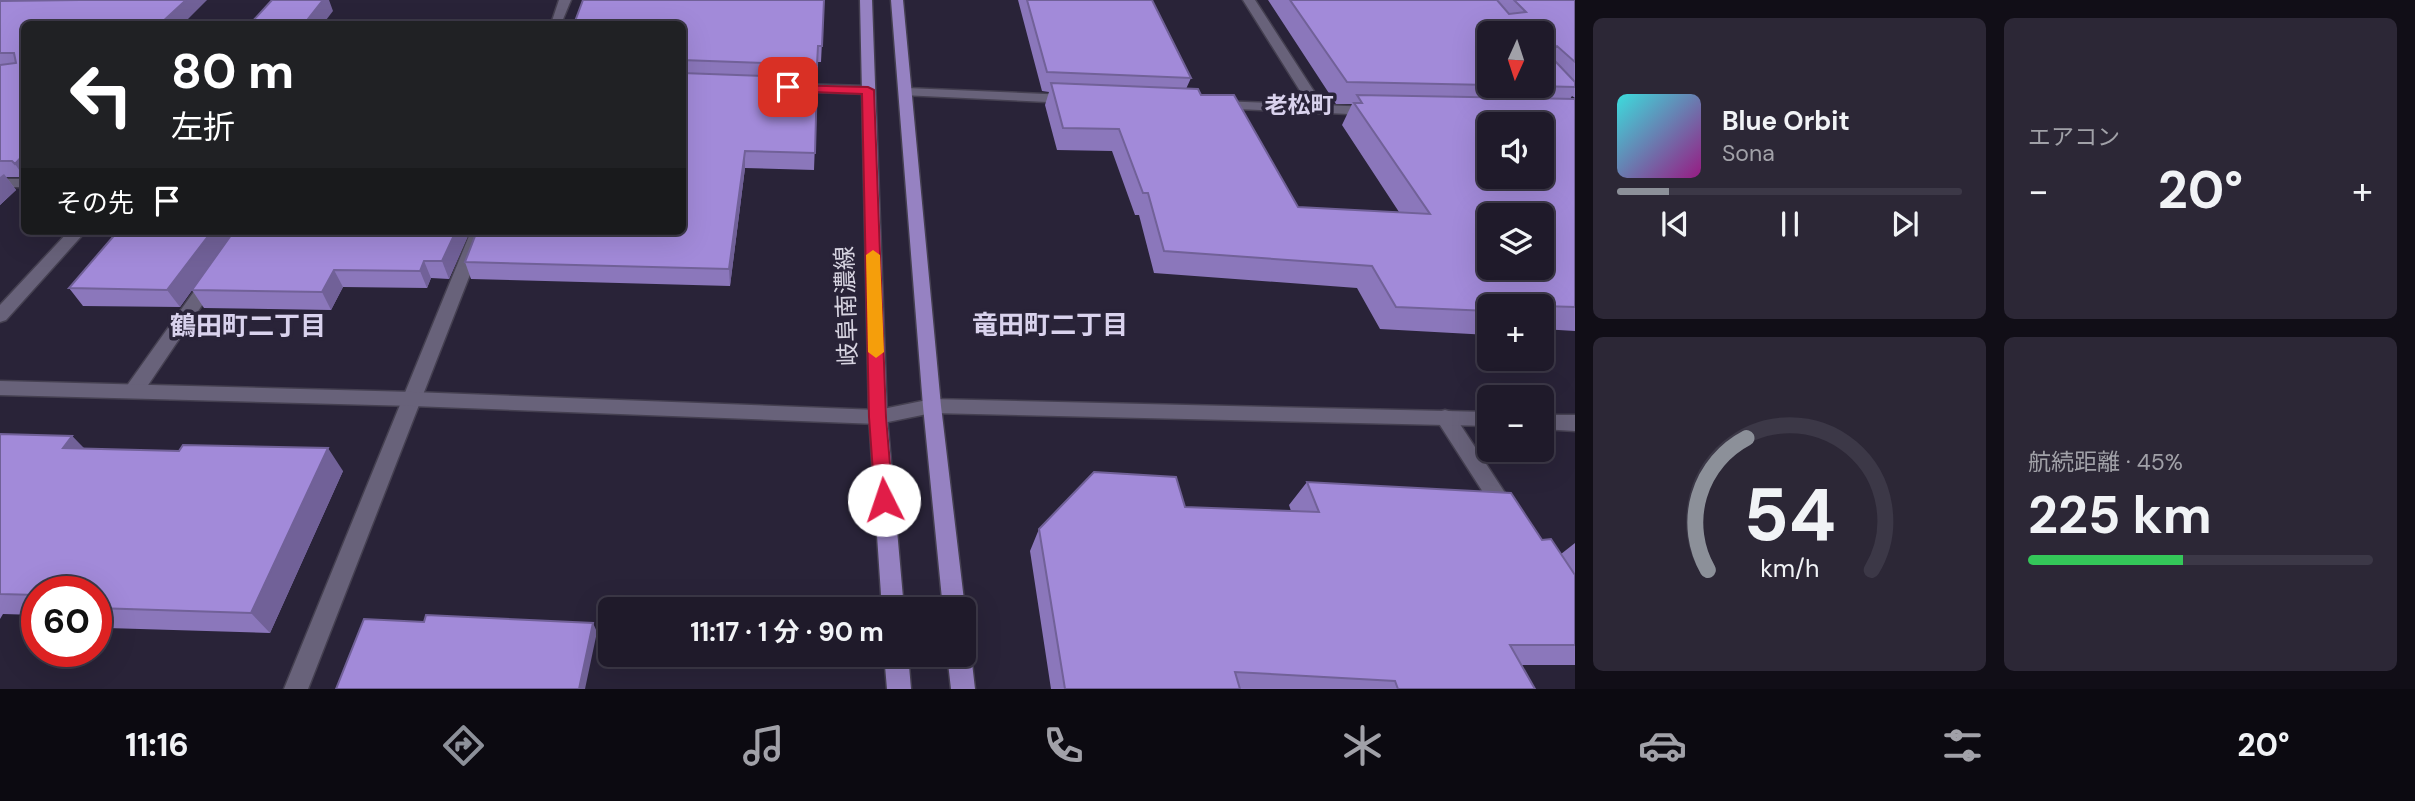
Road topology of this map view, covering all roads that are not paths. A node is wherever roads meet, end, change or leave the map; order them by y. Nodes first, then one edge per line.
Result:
1 (565, 0) edge
2 (866, 0) edge
3 (897, 0) edge
4 (1249, 0) edge
5 (557, 21) edge
6 (775, 87) edge
7 (868, 90) junction
8 (907, 92) junction
9 (1086, 100) edge
10 (1209, 105) edge
11 (1319, 110) junction
12 (1386, 111) edge
13 (0, 183) edge
14 (21, 183) edge
15 (74, 235) edge
16 (477, 235) edge
17 (221, 265) edge
18 (0, 316) edge
19 (0, 388) edge
20 (133, 392) junction
21 (413, 399) junction
22 (932, 406) junction
23 (878, 417) junction
24 (1445, 417) junction
25 (1477, 418) edge
26 (1554, 422) edge
27 (1575, 423) edge
28 (1517, 528) edge
29 (892, 597) edge
30 (953, 597) edge
31 (898, 667) edge
32 (960, 667) edge
33 (296, 689) edge
34 (899, 689) edge
35 (963, 689) edge

1 - 5 street
2 - 7 main road, 岐阜南濃線
3 - 8 main road
4 - 11 street
6 - 7 street
7 - 23 main road, 岐阜南濃線
8 - 9 street
8 - 22 main road
10 - 11 street
11 - 12 street
13 - 14 street
15 - 18 street
16 - 21 street
17 - 20 street
19 - 20 street
20 - 21 street
21 - 23 street
21 - 33 street
22 - 23 street
22 - 24 street
22 - 30 main road
23 - 29 main road, 岐阜南濃線
24 - 25 street
24 - 28 street
26 - 27 street
31 - 34 main road
32 - 35 main road

